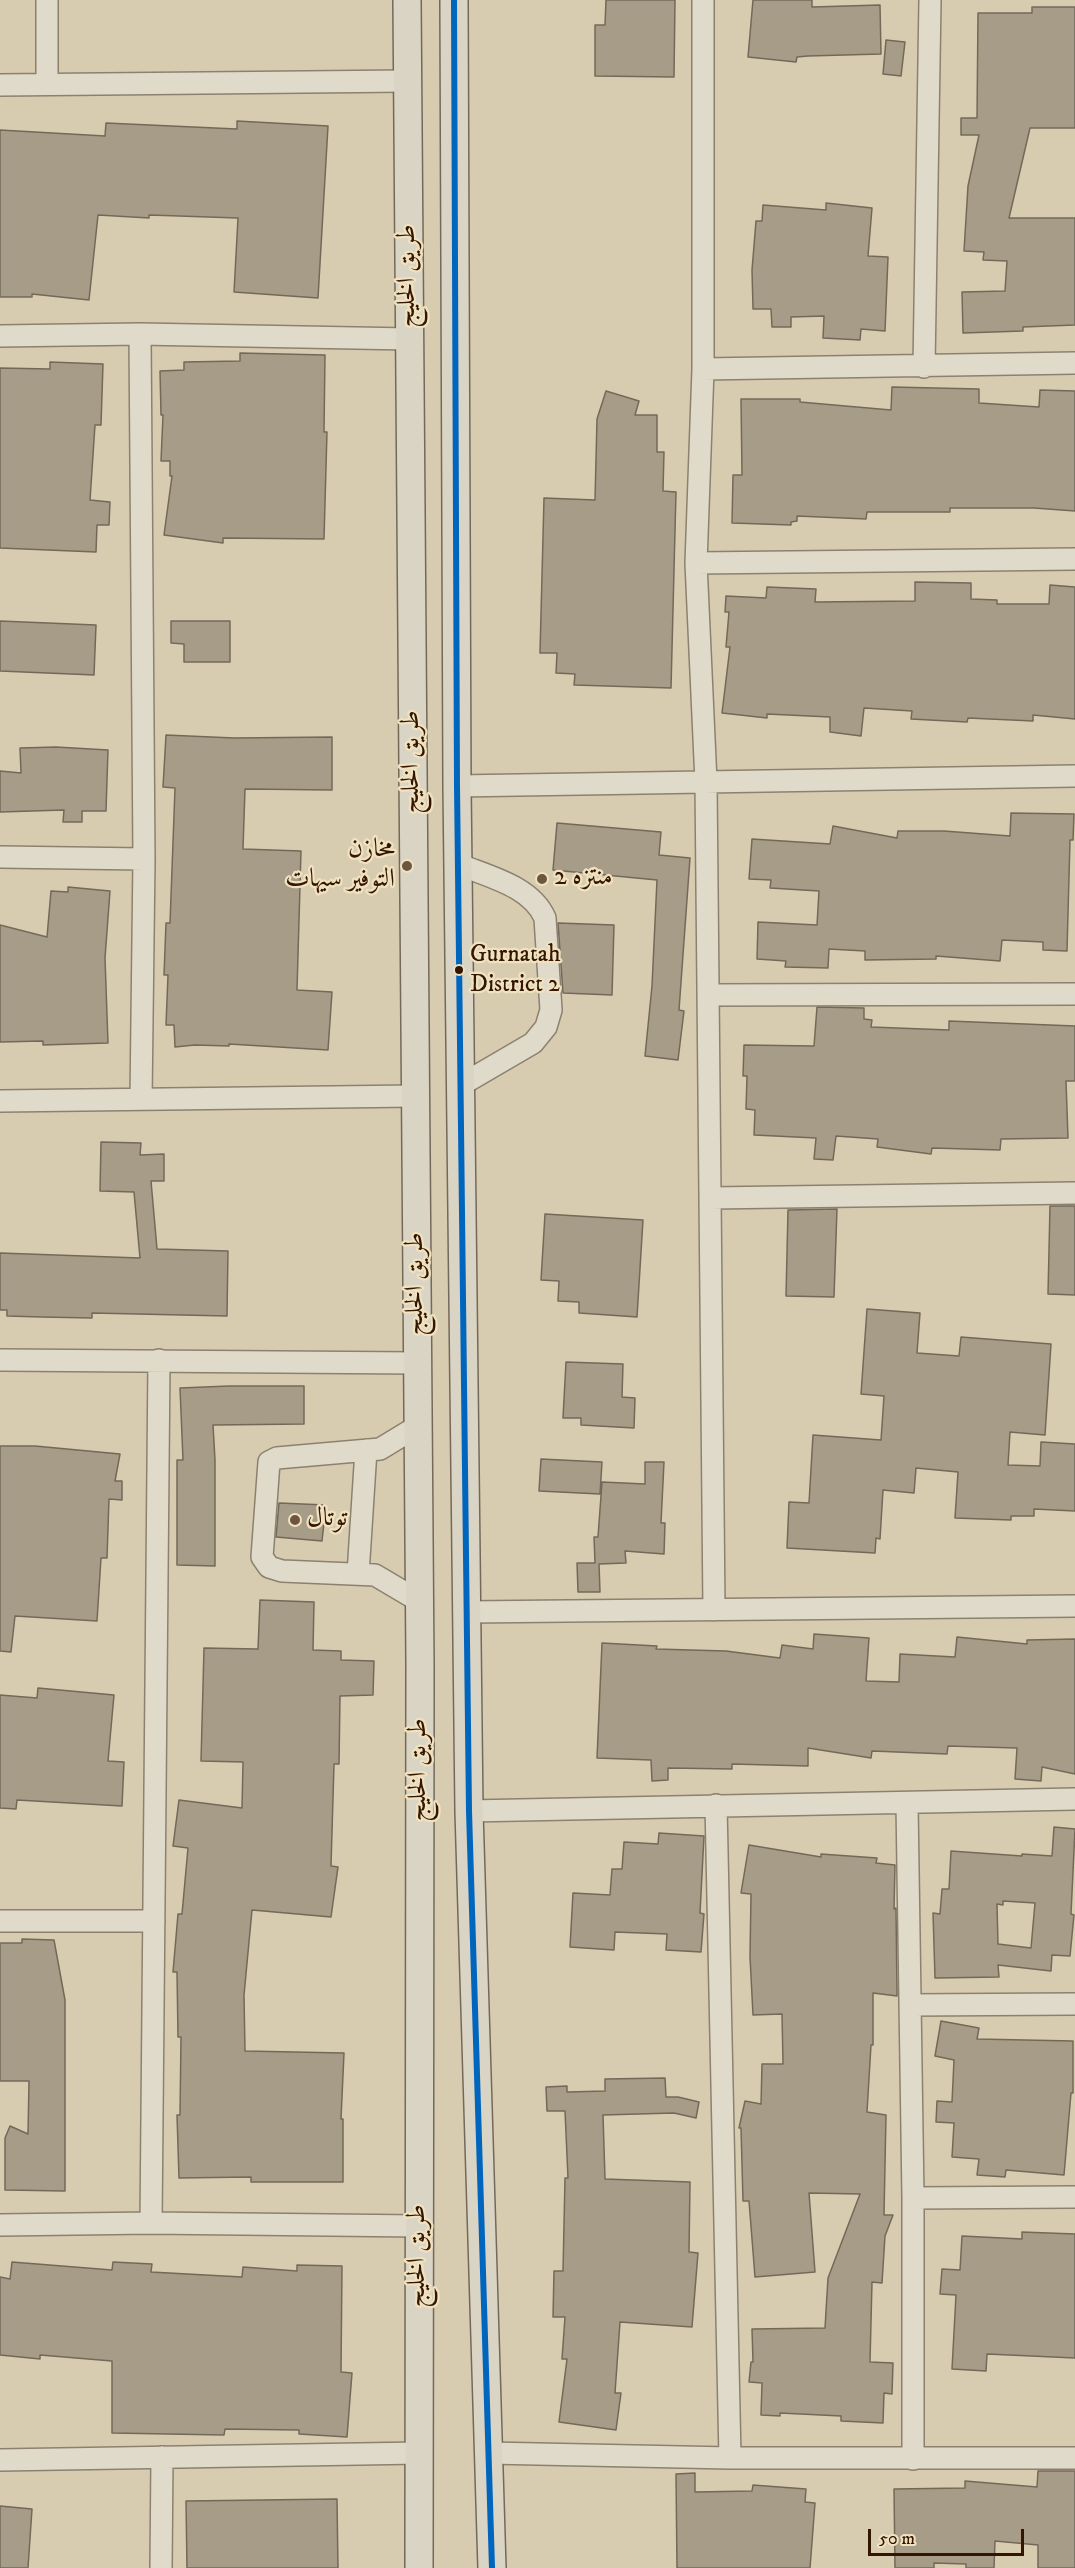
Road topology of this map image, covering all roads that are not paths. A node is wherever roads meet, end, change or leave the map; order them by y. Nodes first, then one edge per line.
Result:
1 (47, 0) edge
2 (407, 0) edge
3 (454, 0) edge
4 (703, 0) edge
5 (930, 0) edge
6 (407, 81) junction
7 (47, 84) junction
8 (0, 85) edge
9 (140, 334) junction
10 (0, 336) edge
11 (409, 339) junction
12 (1075, 363) edge
13 (924, 367) junction
14 (703, 369) junction
15 (1075, 559) edge
16 (696, 563) junction
17 (1075, 776) edge
18 (706, 782) junction
19 (457, 786) junction
20 (0, 857) edge
21 (144, 859) junction
22 (458, 864) junction
23 (1075, 994) edge
24 (708, 995) junction
25 (461, 1085) junction
26 (415, 1096) junction
27 (141, 1099) junction
28 (0, 1101) edge
29 (1075, 1193) edge
30 (710, 1198) junction
31 (0, 1360) edge
32 (159, 1360) junction
33 (417, 1363) junction
34 (418, 1426) junction
35 (366, 1450) junction
36 (358, 1574) junction
37 (419, 1601) junction
38 (1075, 1606) edge
39 (714, 1610) junction
40 (467, 1612) junction
41 (1075, 1799) edge
42 (907, 1803) junction
43 (716, 1805) junction
44 (468, 1811) junction
45 (0, 1921) edge
46 (154, 1921) junction
47 (1075, 2004) edge
48 (910, 2005) junction
49 (1075, 2197) edge
50 (913, 2198) junction
51 (151, 2223) junction
52 (0, 2225) edge
53 (419, 2226) junction
54 (419, 2453) junction
55 (489, 2453) junction
56 (162, 2457) junction
57 (730, 2458) junction
58 (914, 2458) junction
59 (1075, 2458) edge
60 (0, 2460) edge
61 (161, 2568) edge
62 (419, 2568) edge
63 (492, 2568) edge

1 - 7 street
2 - 6 main road, طريق الخليج
3 - 19 main road, طريق الخليج
4 - 14 street
5 - 13 street
6 - 7 street
6 - 11 main road, طريق الخليج
7 - 8 street
9 - 10 street
9 - 11 street
9 - 21 street
11 - 26 main road, طريق الخليج
12 - 13 street
13 - 14 street
14 - 16 street
15 - 16 street
16 - 18 street
17 - 18 street
18 - 19 street
18 - 24 street
19 - 22 main road, طريق الخليج
20 - 21 street
21 - 27 street
22 - 25 main road, طريق الخليج
22 - 25 street
23 - 24 street
24 - 30 street
25 - 40 main road, طريق الخليج
26 - 27 street
26 - 33 main road, طريق الخليج
27 - 28 street
29 - 30 street
30 - 39 street
31 - 32 street
32 - 33 street
32 - 46 street
33 - 34 main road, طريق الخليج
34 - 35 street
34 - 37 main road, طريق الخليج
35 - 36 street
35 - 36 street
36 - 37 street
37 - 53 main road, طريق الخليج
38 - 39 street
39 - 40 street
40 - 44 main road, طريق الخليج
41 - 42 street
42 - 43 street
42 - 48 street
43 - 44 street
43 - 57 street
44 - 55 main road, طريق الخليج
45 - 46 street
46 - 51 street
47 - 48 street
48 - 50 street
49 - 50 street
50 - 58 street
51 - 52 street
51 - 53 street
53 - 54 main road, طريق الخليج
54 - 56 street
54 - 62 main road, طريق الخليج
55 - 57 street
55 - 63 main road, طريق الخليج
56 - 60 street
56 - 61 street
57 - 58 street
58 - 59 street

